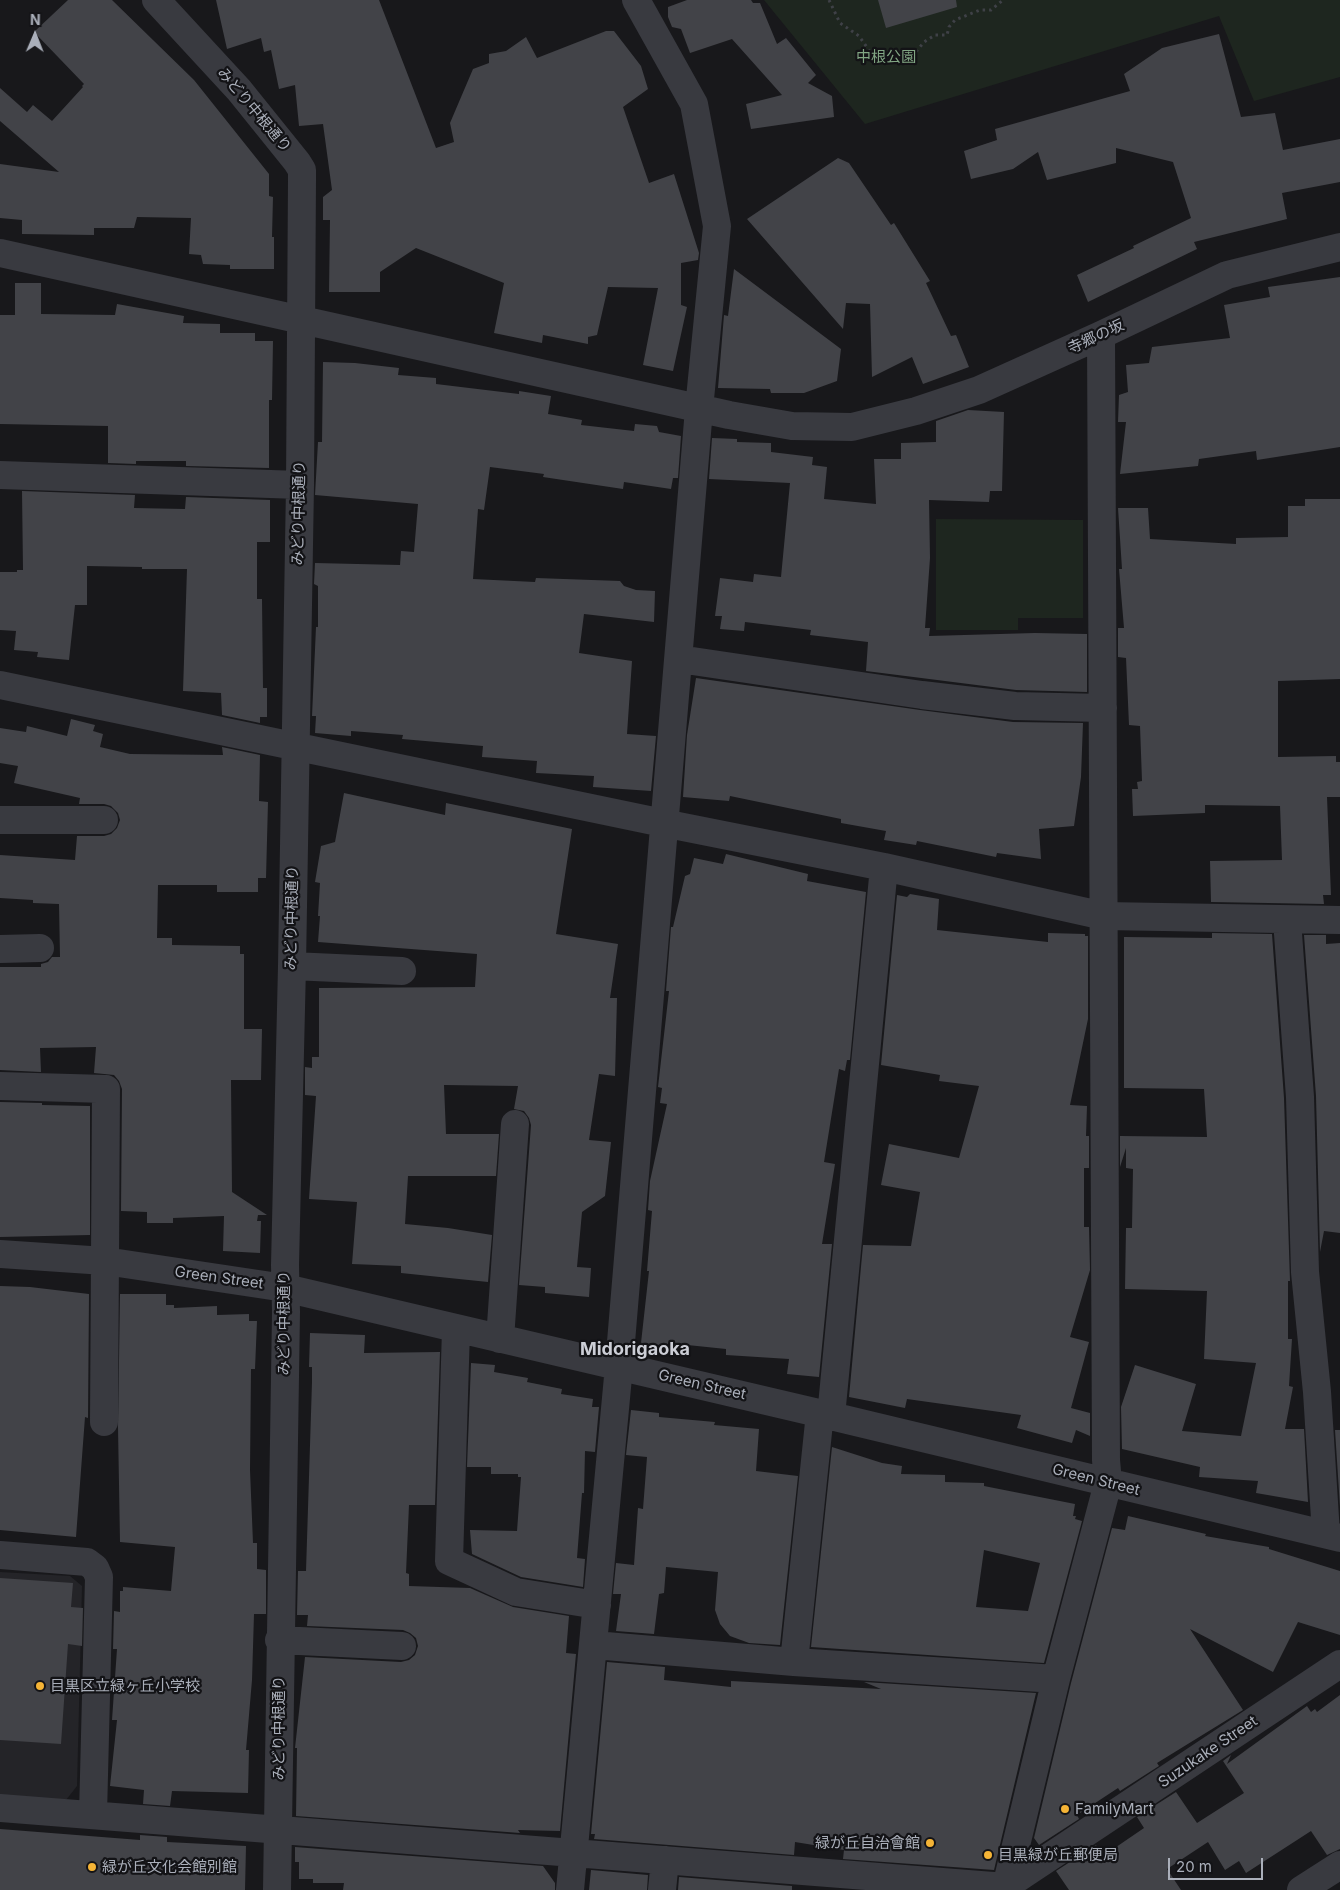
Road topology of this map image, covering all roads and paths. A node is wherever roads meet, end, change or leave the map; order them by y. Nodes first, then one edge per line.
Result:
1 (636, 0) edge
2 (829, 0) edge
3 (1003, 0) edge
4 (160, 1) edge
5 (1340, 247) edge
6 (0, 253) edge
7 (302, 321) junction
8 (1101, 335) junction
9 (699, 409) junction
10 (0, 475) edge
11 (300, 485) junction
12 (679, 658) junction
13 (0, 684) edge
14 (1103, 708) junction
15 (295, 746) junction
16 (0, 820) edge
17 (104, 820) dead end
18 (663, 823) junction
19 (884, 868) junction
20 (1104, 916) junction
21 (1287, 920) junction
22 (1340, 920) edge
23 (40, 948) dead end
24 (0, 949) edge
25 (292, 966) junction
26 (402, 971) dead end
27 (0, 1086) edge
28 (515, 1124) dead end
29 (0, 1254) edge
30 (104, 1262) junction
31 (285, 1288) junction
32 (456, 1328) junction
33 (500, 1339) junction
34 (619, 1366) junction
35 (826, 1415) junction
36 (104, 1422) dead end
37 (1108, 1483) junction
38 (1333, 1536) edge
39 (0, 1555) edge
40 (597, 1605) junction
41 (279, 1640) junction
42 (594, 1645) junction
43 (402, 1646) dead end
44 (794, 1662) junction
45 (1340, 1664) edge
46 (1056, 1679) junction
47 (0, 1808) edge
48 (93, 1815) junction
49 (278, 1830) junction
50 (573, 1852) junction
51 (665, 1860) junction
52 (1340, 1865) edge
53 (1004, 1889) edge
54 (277, 1890) edge
55 (570, 1890) edge
56 (662, 1890) edge
57 (1301, 1890) edge

1 - 9 street
2 - 3 path
4 - 7 street, みどり中根通り
5 - 8 street, 寺郷の坂
6 - 7 street, 寺郷の坂
7 - 9 street, 寺郷の坂
7 - 11 street, みどり中根通り
8 - 9 street, 寺郷の坂
8 - 14 street
9 - 12 street
10 - 11 street
11 - 15 street, みどり中根通り
12 - 14 street
12 - 18 street
13 - 15 street
14 - 20 street
15 - 18 street
15 - 25 street, みどり中根通り
16 - 17 street
18 - 19 street
18 - 34 street
19 - 20 street
19 - 35 street
20 - 21 street
20 - 37 street
21 - 22 street
21 - 38 street
23 - 24 street
25 - 26 street
25 - 31 street, みどり中根通り
27 - 30 street
28 - 33 street
29 - 30 street, Green Street
30 - 31 street, Green Street
30 - 36 street
31 - 32 street, Green Street
31 - 41 street, みどり中根通り
32 - 33 street, Green Street
32 - 40 street
33 - 34 street, Green Street
34 - 35 street, Green Street
34 - 40 street
35 - 37 street, Green Street
35 - 44 street
37 - 38 street, Green Street
37 - 46 street
39 - 48 street
40 - 42 street
41 - 43 street
41 - 49 street, みどり中根通り
42 - 44 street
42 - 50 street
44 - 46 street
45 - 53 street, Suzukake Street
46 - 53 street
47 - 48 street
48 - 49 street
49 - 50 street
49 - 54 street, みどり中根通り
50 - 51 street
50 - 55 street
51 - 53 street
51 - 56 street
52 - 57 street

